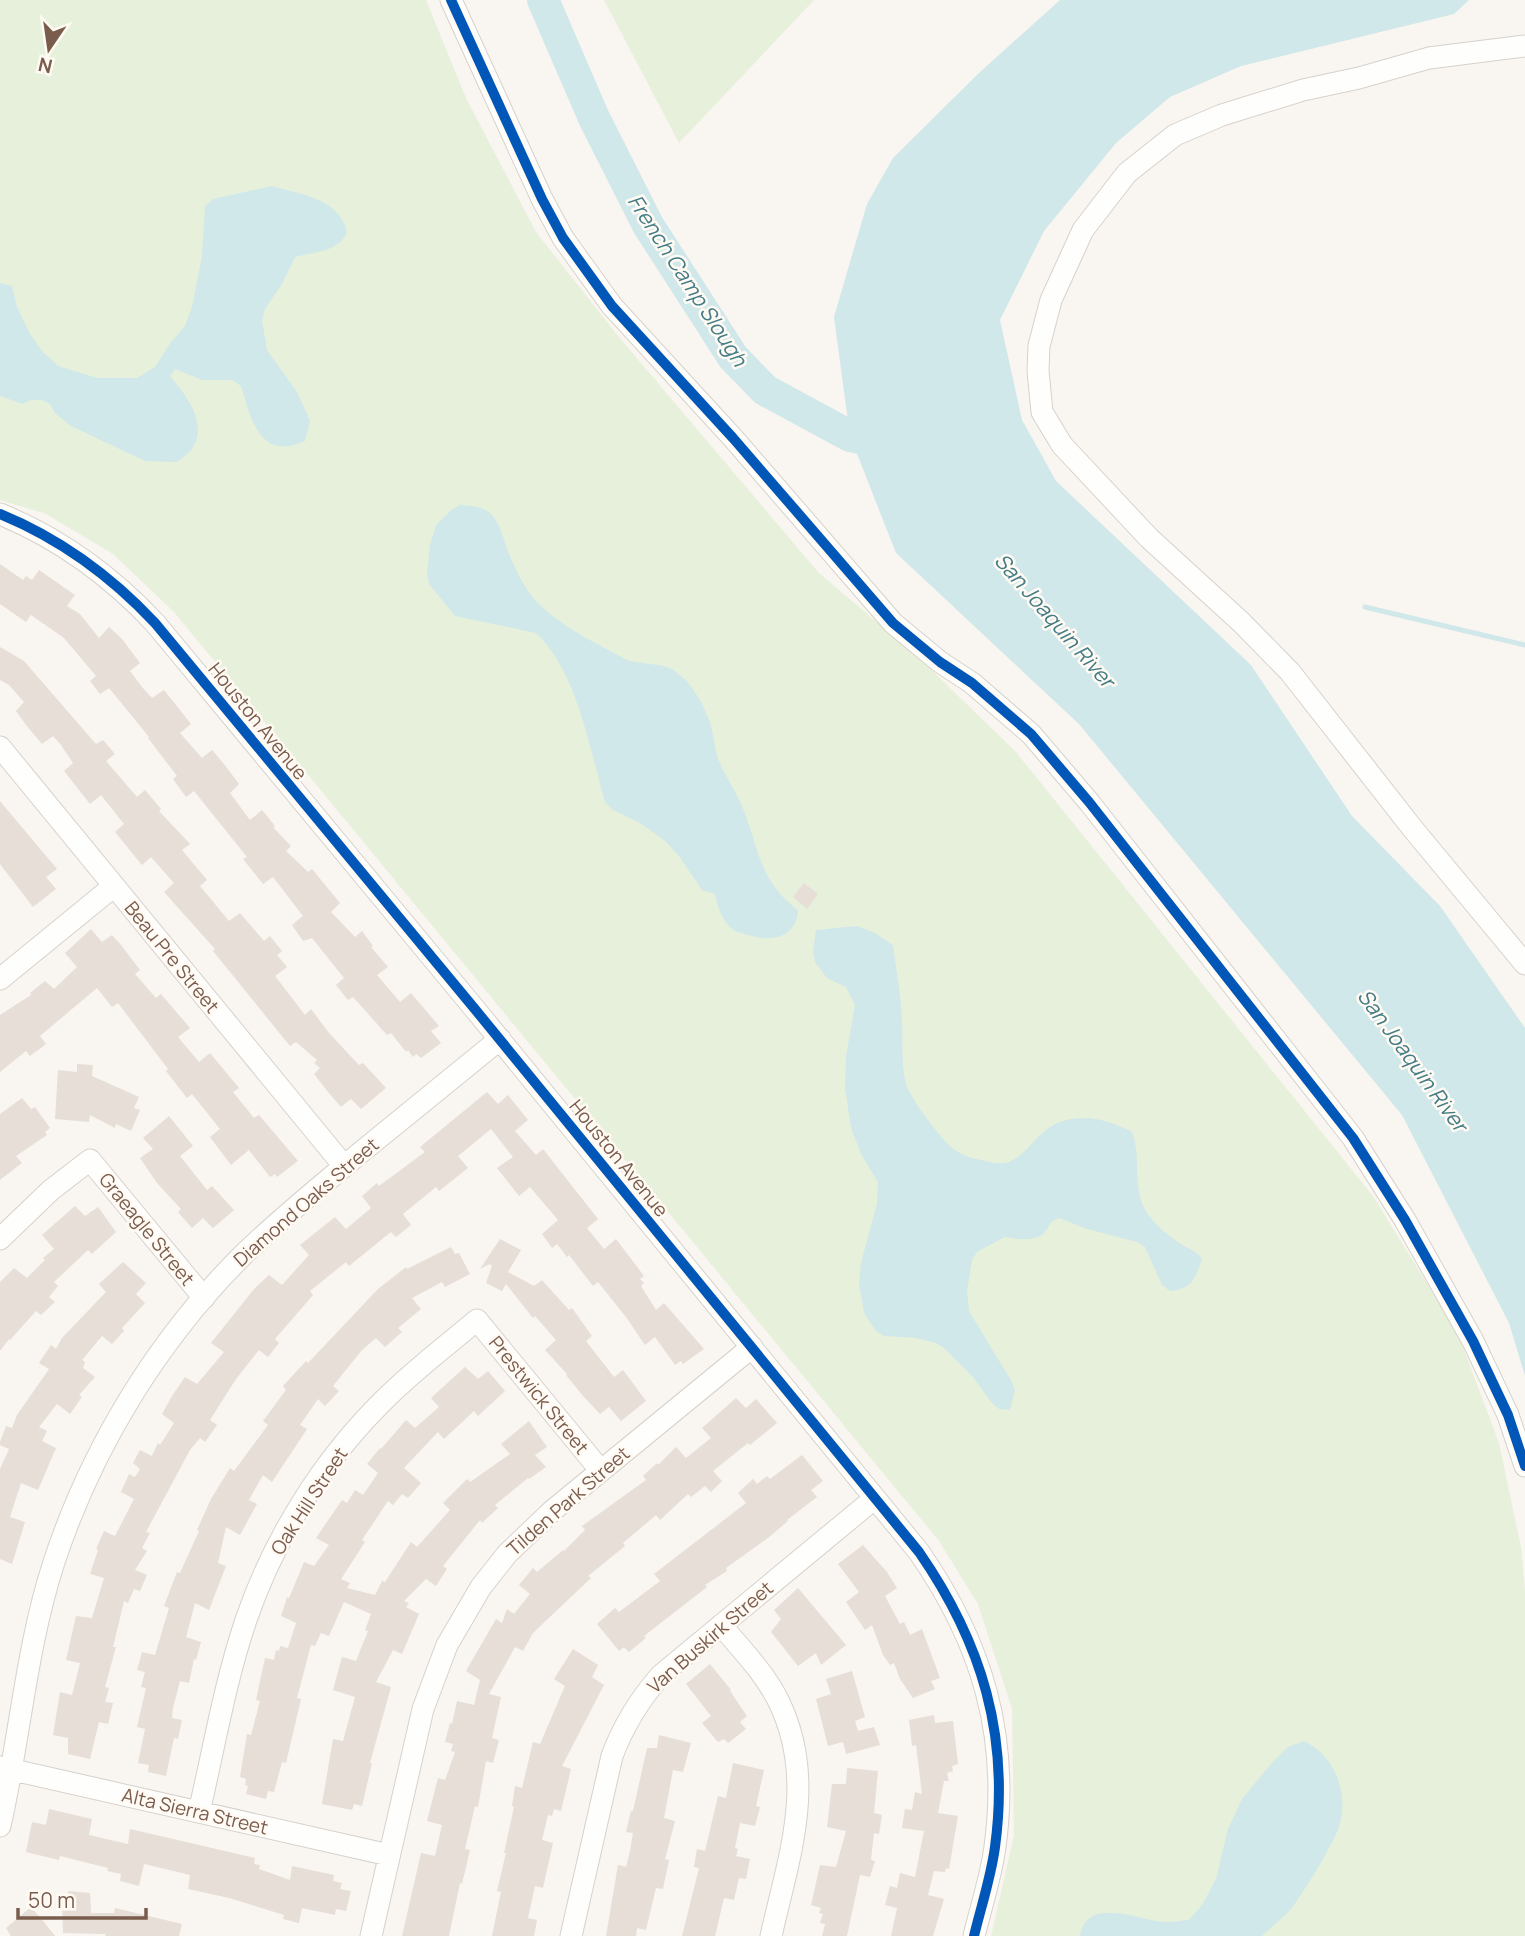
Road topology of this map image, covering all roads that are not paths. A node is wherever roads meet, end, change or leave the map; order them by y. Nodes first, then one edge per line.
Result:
1 (451, 0) edge
2 (1525, 47) edge
3 (0, 514) edge
4 (0, 747) edge
5 (114, 886) junction
6 (1525, 964) edge
7 (0, 979) edge
8 (500, 1039) junction
9 (344, 1166) junction
10 (0, 1239) edge
11 (204, 1298) junction
12 (477, 1320) joint
13 (752, 1347) junction
14 (1525, 1466) edge
15 (601, 1471) junction
16 (875, 1498) junction
17 (721, 1625) junction
18 (6, 1769) edge
19 (199, 1812) junction
20 (0, 1826) edge
21 (389, 1855) junction
22 (371, 1936) edge
23 (571, 1936) edge
24 (771, 1936) edge
25 (974, 1936) edge

1 - 14 street
2 - 6 street
3 - 8 street, Houston Avenue
4 - 5 street, Beau Pre Street
5 - 7 street
5 - 9 street, Beau Pre Street
8 - 9 street, Diamond Oaks Street
8 - 13 street, Houston Avenue
9 - 11 street, Diamond Oaks Street
10 - 11 street, Graeagle Street
11 - 18 street, Diamond Oaks Street
12 - 15 street, Prestwick Street
12 - 19 street, Oak Hill Street
13 - 15 street, Tilden Park Street
13 - 16 street, Houston Avenue
15 - 21 street, Tilden Park Street
16 - 17 street, Van Buskirk Street
16 - 25 street, Houston Avenue
17 - 23 street, Van Buskirk Street
17 - 24 street
18 - 19 street, Alta Sierra Street
18 - 20 street, Diamond Oaks Street
19 - 21 street, Alta Sierra Street
21 - 22 street, Tilden Park Street

